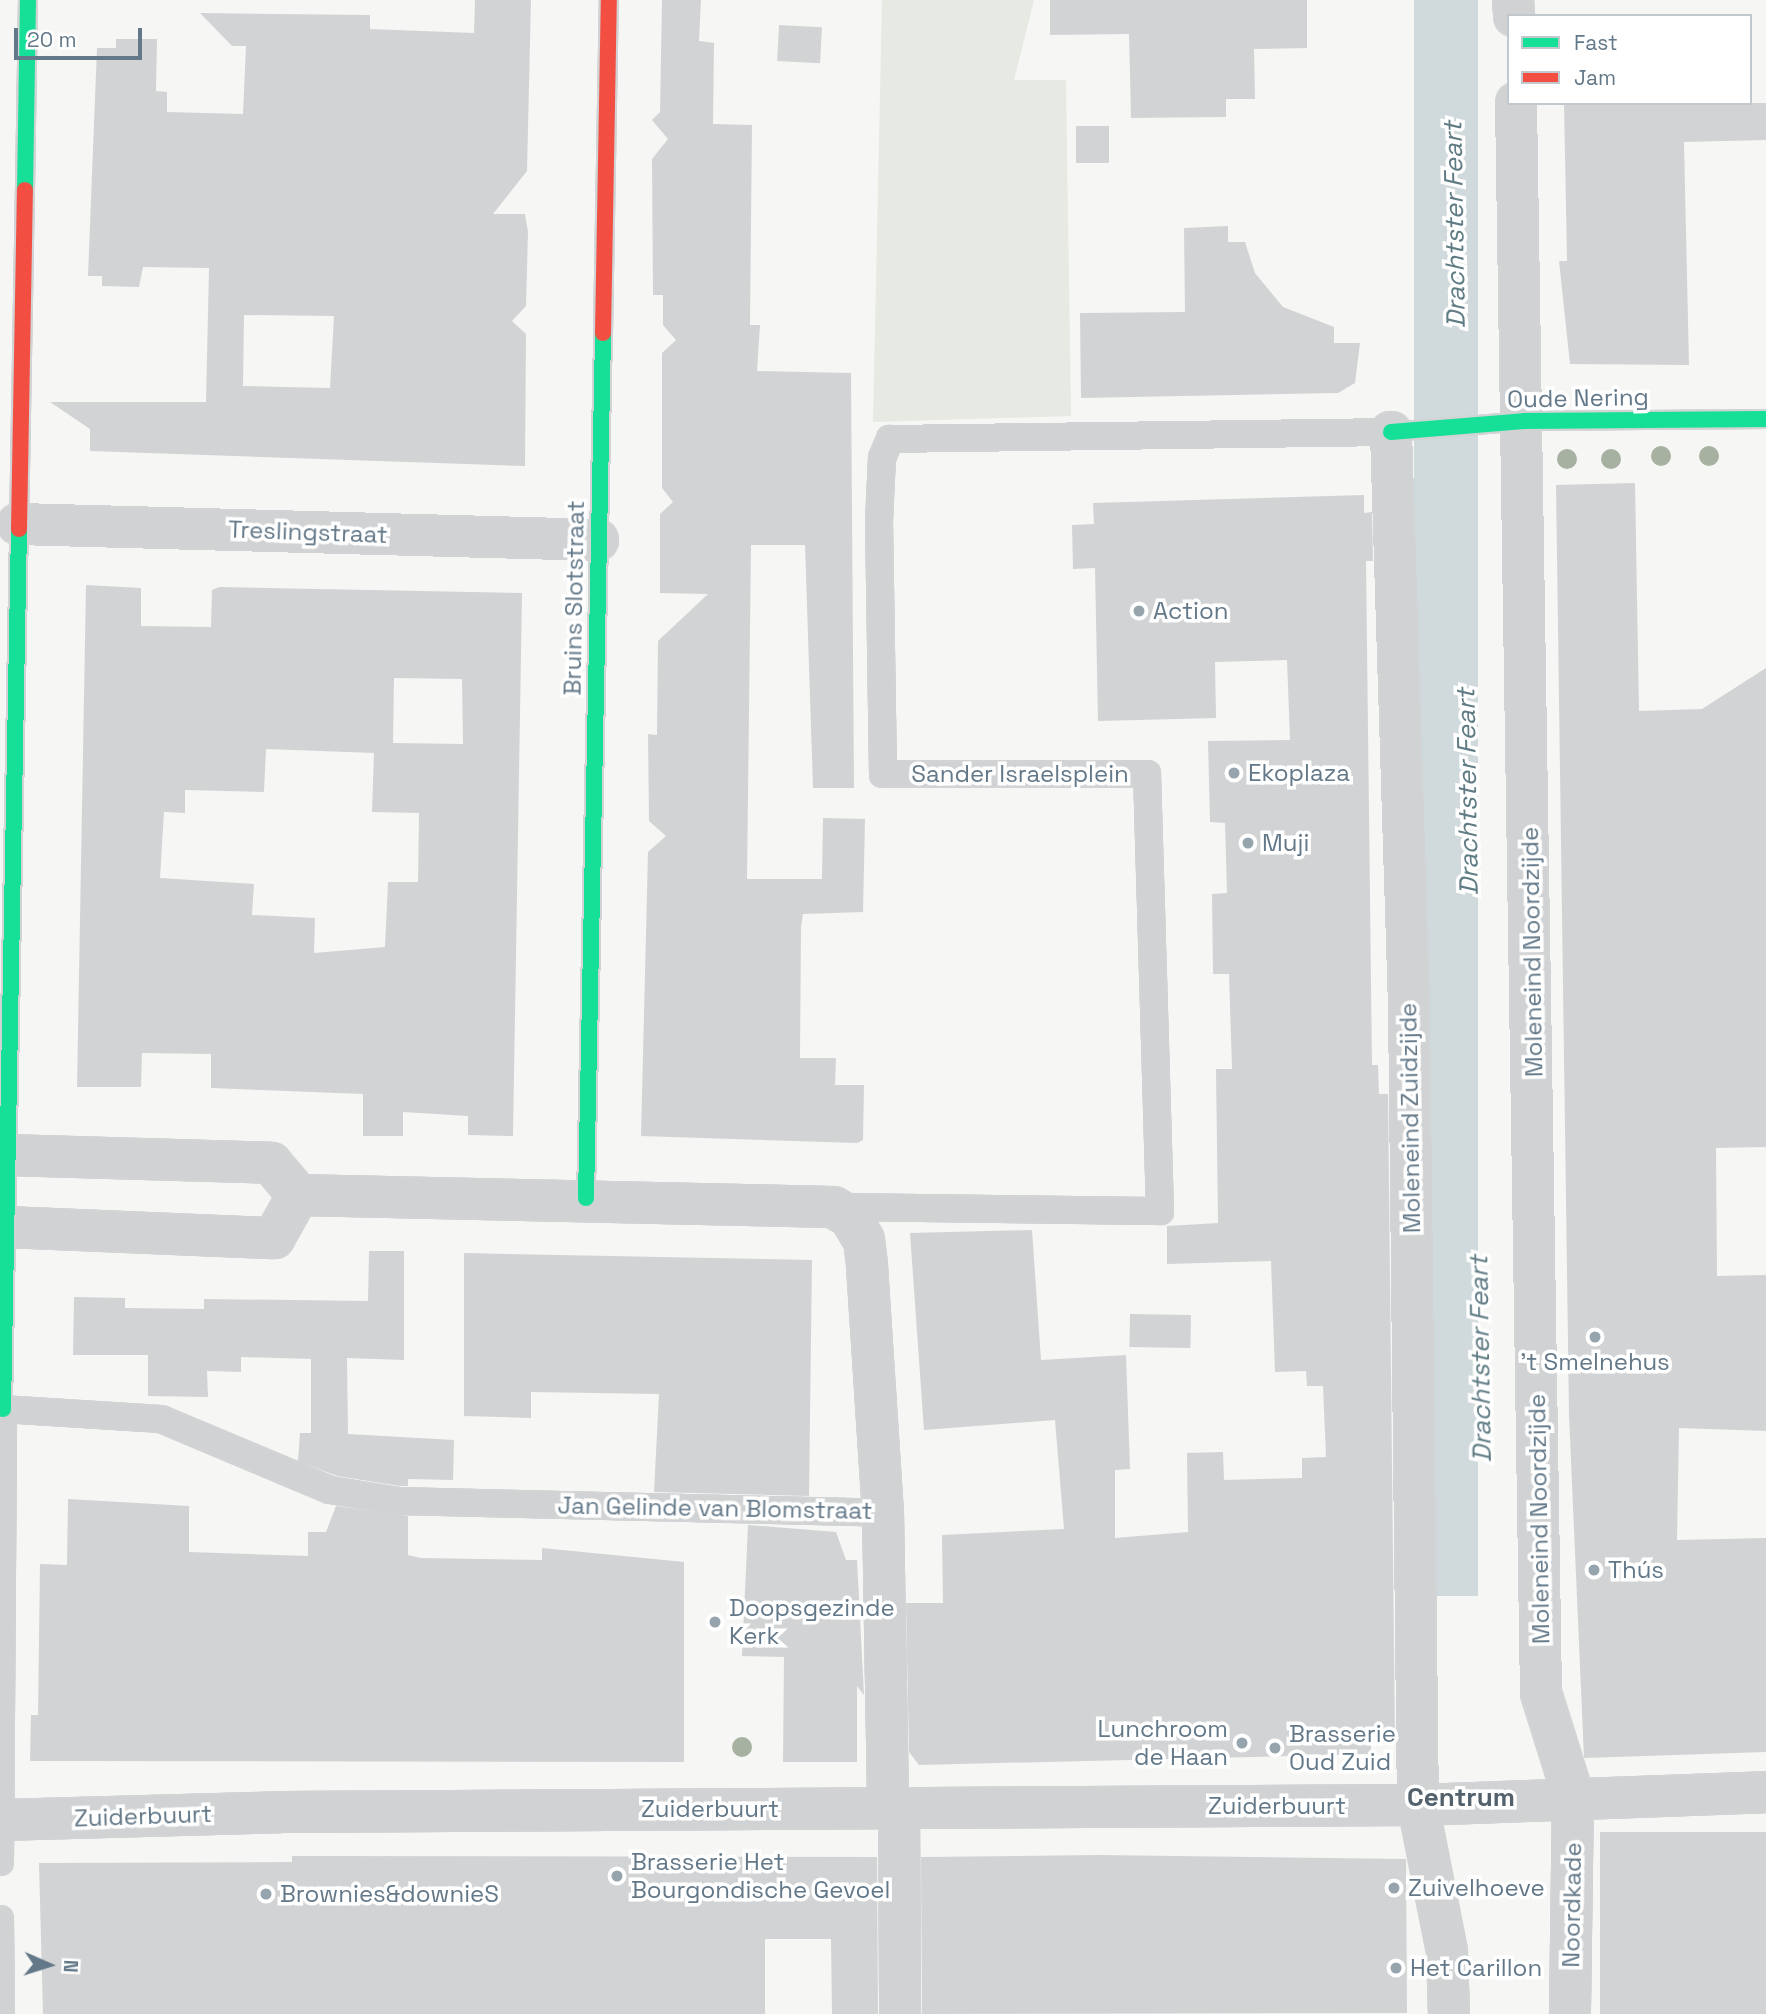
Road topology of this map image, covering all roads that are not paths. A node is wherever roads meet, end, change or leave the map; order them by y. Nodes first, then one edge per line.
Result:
1 (27, 0) edge
2 (609, 0) edge
3 (1516, 105) edge
4 (1766, 419) edge
5 (1511, 422) junction
6 (1405, 429) junction
7 (19, 523) junction
8 (598, 540) junction
9 (6, 932) edge
10 (7, 1155) junction
11 (298, 1195) junction
12 (586, 1198) junction
13 (833, 1207) junction
14 (6, 1227) junction
15 (3, 1409) junction
16 (883, 1513) junction
17 (1766, 1793) edge
18 (1573, 1795) junction
19 (1418, 1805) junction
20 (894, 1808) junction
21 (1, 1820) edge
22 (0, 1862) edge
23 (0, 1919) edge
24 (1, 2014) edge
25 (900, 2014) edge
26 (1449, 2014) edge
27 (1570, 2014) edge

1 - 7 street
2 - 8 street, Bruins Slotstraat
3 - 5 street, Moleneind Noordzijde
4 - 5 street, Oude Nering
5 - 6 street, Oude Nering
5 - 18 street, Moleneind Noordzijde
6 - 13 lane, Sander Israelsplein
6 - 19 street, Moleneind Zuidzijde
7 - 8 street, Treslingstraat
7 - 9 street
8 - 12 street, Bruins Slotstraat
9 - 10 street
10 - 11 street
10 - 14 street
11 - 12 street
11 - 14 street
12 - 13 street
13 - 16 street, Jan Gelinde van Blomstraat
14 - 15 street
15 - 16 lane, Jan Gelinde van Blomstraat
15 - 21 lane
16 - 20 street
17 - 18 street, Zuiderbuurt
18 - 19 street, Zuiderbuurt
18 - 27 street, Noordkade
19 - 20 street, Zuiderbuurt
19 - 26 street, Moleneind Zuidzijde
20 - 21 street, Zuiderbuurt
20 - 25 street
21 - 22 lane
23 - 24 lane

